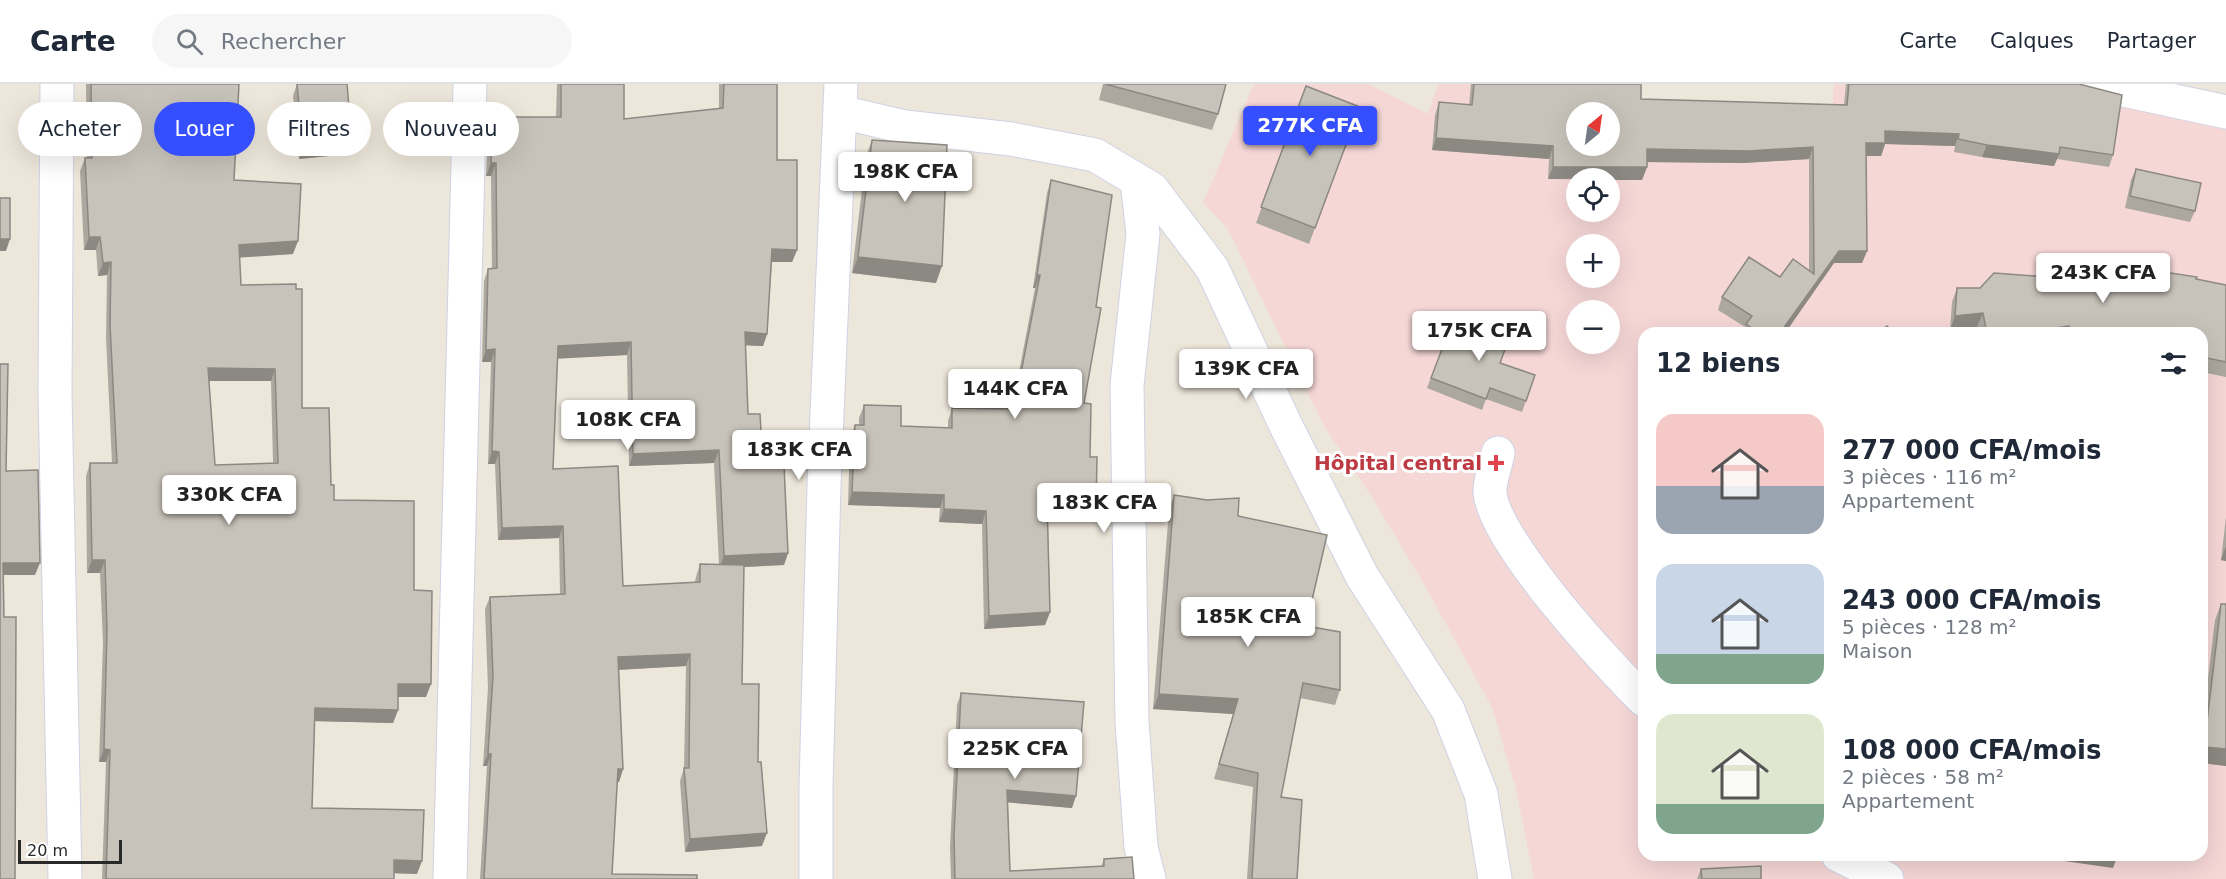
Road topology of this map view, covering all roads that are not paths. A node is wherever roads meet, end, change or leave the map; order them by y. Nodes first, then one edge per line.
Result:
1 (57, 84) edge
2 (470, 84) edge
3 (2096, 84) edge
4 (841, 98) edge
5 (2226, 112) edge
6 (1137, 181) junction
7 (1498, 453) dead end
8 (1638, 694) edge
9 (1850, 861) edge
10 (65, 879) edge
11 (450, 879) edge
12 (816, 879) edge
13 (1149, 879) edge
14 (1495, 879) edge
15 (1887, 879) edge

1 - 10 street
2 - 11 street
3 - 5 street
4 - 6 street
4 - 12 street
6 - 13 street
6 - 14 street
7 - 8 street
9 - 15 street

